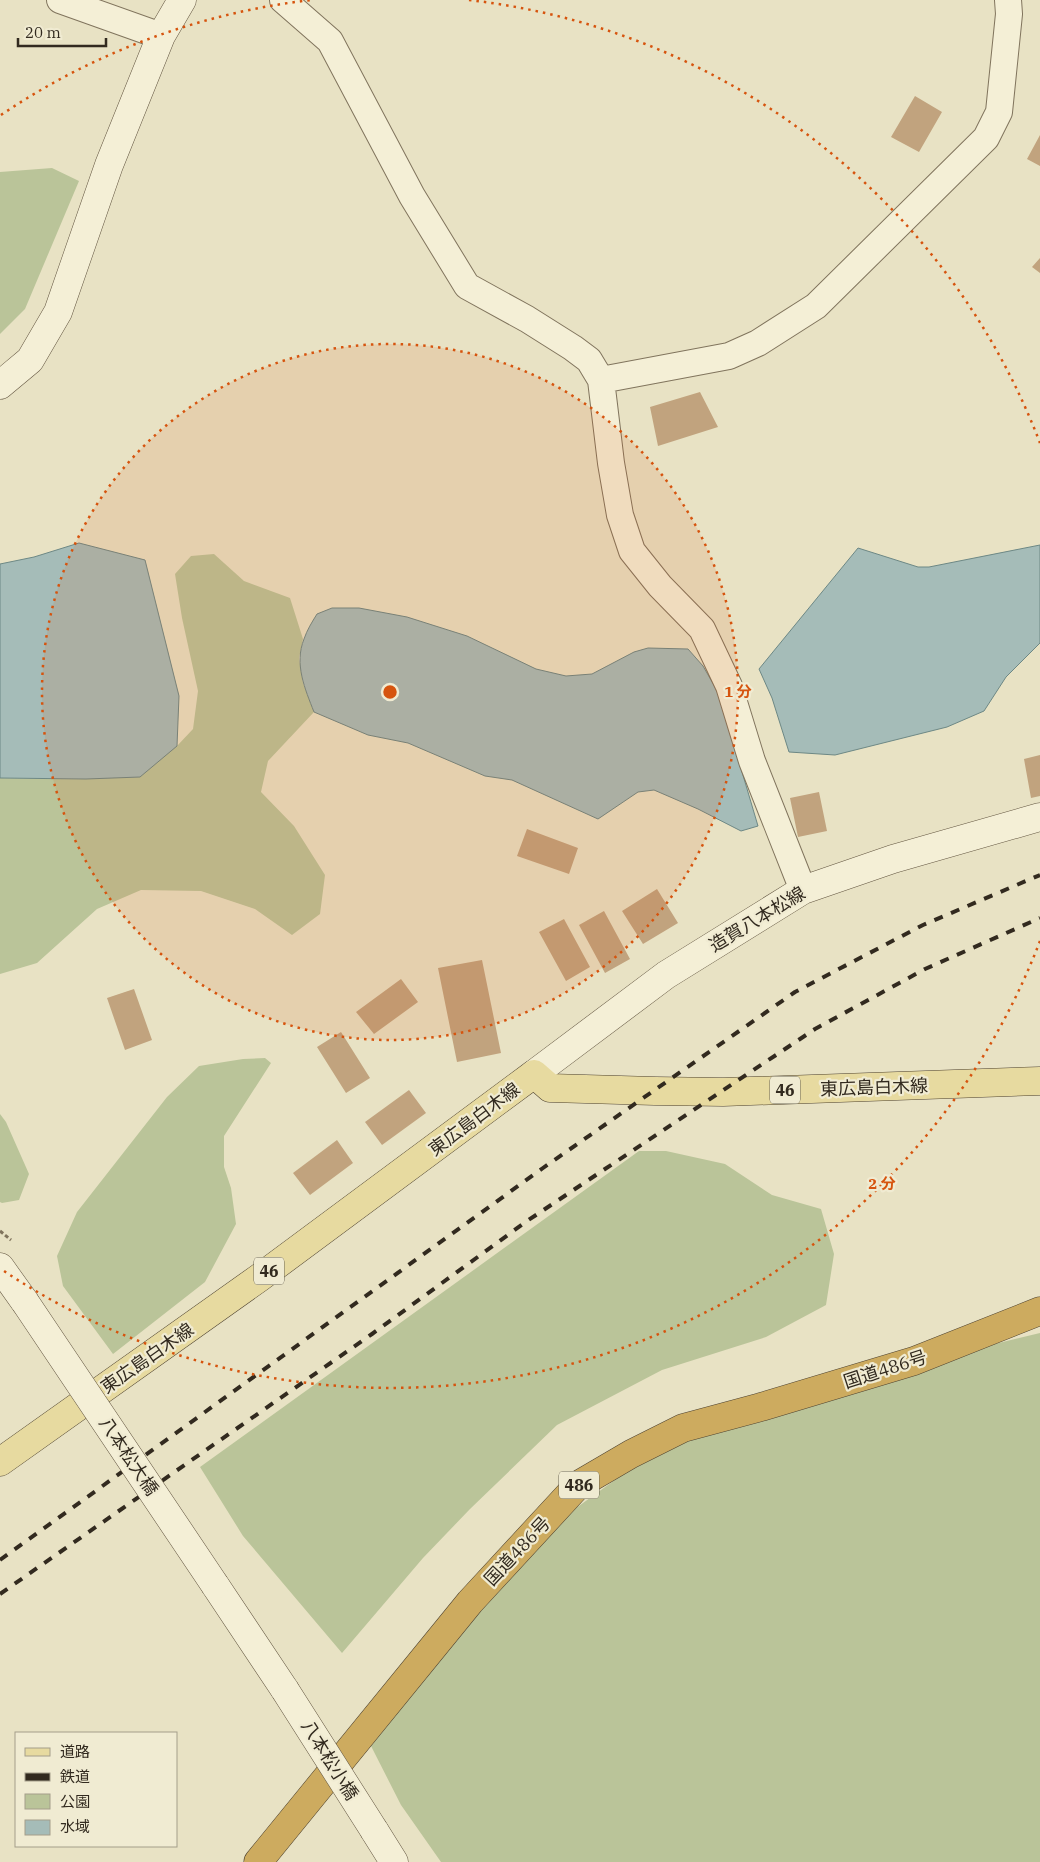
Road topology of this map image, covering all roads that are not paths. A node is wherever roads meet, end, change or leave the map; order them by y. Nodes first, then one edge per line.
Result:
1 (60, 0) edge
2 (182, 0) edge
3 (284, 0) edge
4 (1008, 0) edge
5 (162, 36) junction
6 (601, 380) junction
7 (0, 385) edge
8 (1040, 817) edge
9 (804, 890) junction
10 (534, 1074) junction
11 (1040, 1081) edge
12 (0, 1267) edge
13 (1040, 1311) edge
14 (0, 1462) edge
15 (286, 1690) joint
16 (258, 1862) edge
17 (394, 1862) edge

1 - 5 street
2 - 5 street
3 - 6 street
4 - 6 street
5 - 7 street
6 - 9 street
8 - 9 street, 造賀八本松線
9 - 10 street, 造賀八本松線
10 - 11 main road, 東広島白木線 / 46
10 - 14 main road, 東広島白木線 / 46
12 - 15 street, 八本松大橋, bridge
13 - 16 highway, 国道486号 / 486
15 - 17 street, 八本松小橋, bridge

